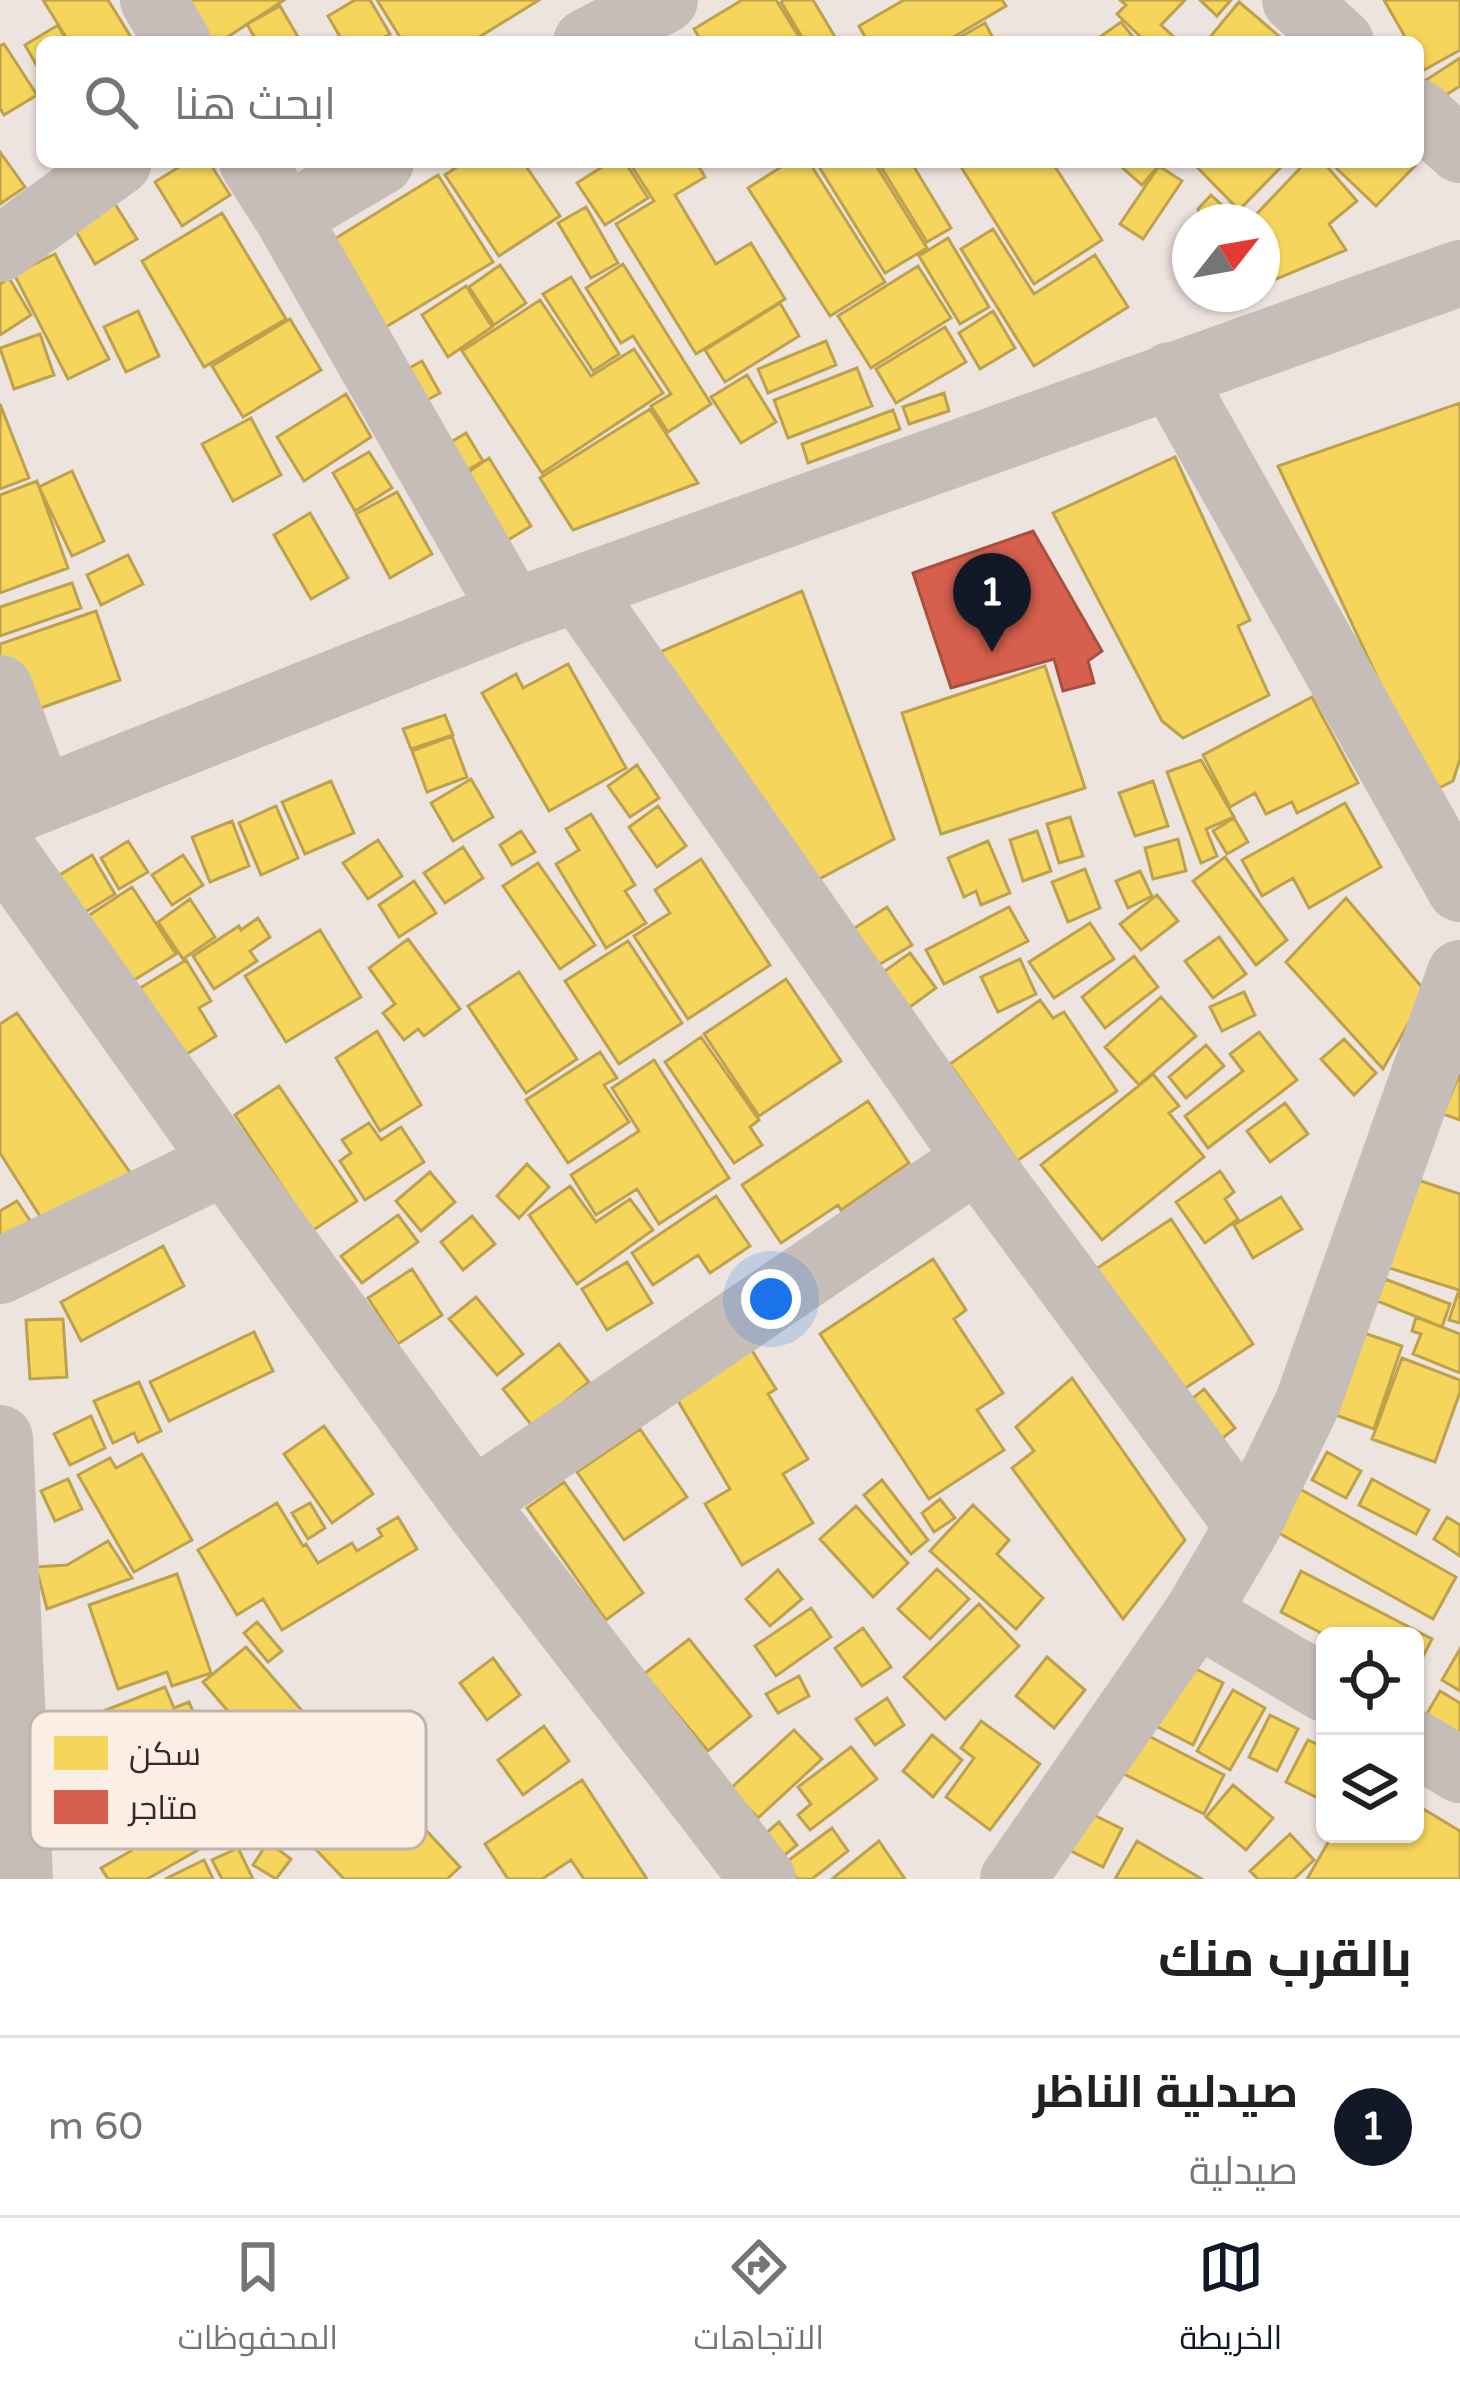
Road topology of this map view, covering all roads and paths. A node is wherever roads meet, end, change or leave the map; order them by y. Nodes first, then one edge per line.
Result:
1 (153, 0) edge
2 (665, 0) edge
3 (1295, 0) edge
4 (174, 36) edge
5 (597, 36) edge
6 (1334, 36) edge
7 (1424, 117) edge
8 (1460, 150) edge
9 (111, 168) edge
10 (256, 168) edge
11 (371, 168) edge
12 (286, 217) junction
13 (0, 249) edge
14 (1460, 273) edge
15 (1171, 376) junction
16 (580, 590) junction
17 (512, 612) junction
18 (0, 688) edge
19 (14, 821) edge
20 (1460, 889) edge
21 (1460, 973) edge
22 (977, 1159) junction
23 (225, 1162) junction
24 (0, 1271) edge
25 (0, 1438) edge
26 (473, 1502) junction
27 (1248, 1526) junction
28 (1197, 1613) junction
29 (1316, 1685) edge
30 (1424, 1748) edge
31 (1460, 1770) edge
32 (20, 1879) edge
33 (763, 1879) edge
34 (1013, 1879) edge

1 - 4 street
2 - 5 street
3 - 6 street
7 - 8 street
9 - 13 street
10 - 12 street
11 - 12 street
12 - 17 street
14 - 15 street
15 - 16 street
15 - 20 street
16 - 17 street
16 - 22 street
17 - 19 street
18 - 19 street
19 - 23 street
21 - 27 street
22 - 26 street
22 - 27 street
23 - 24 street
23 - 26 street
25 - 32 street
26 - 33 street
27 - 28 street
28 - 29 street
28 - 34 street
30 - 31 street

